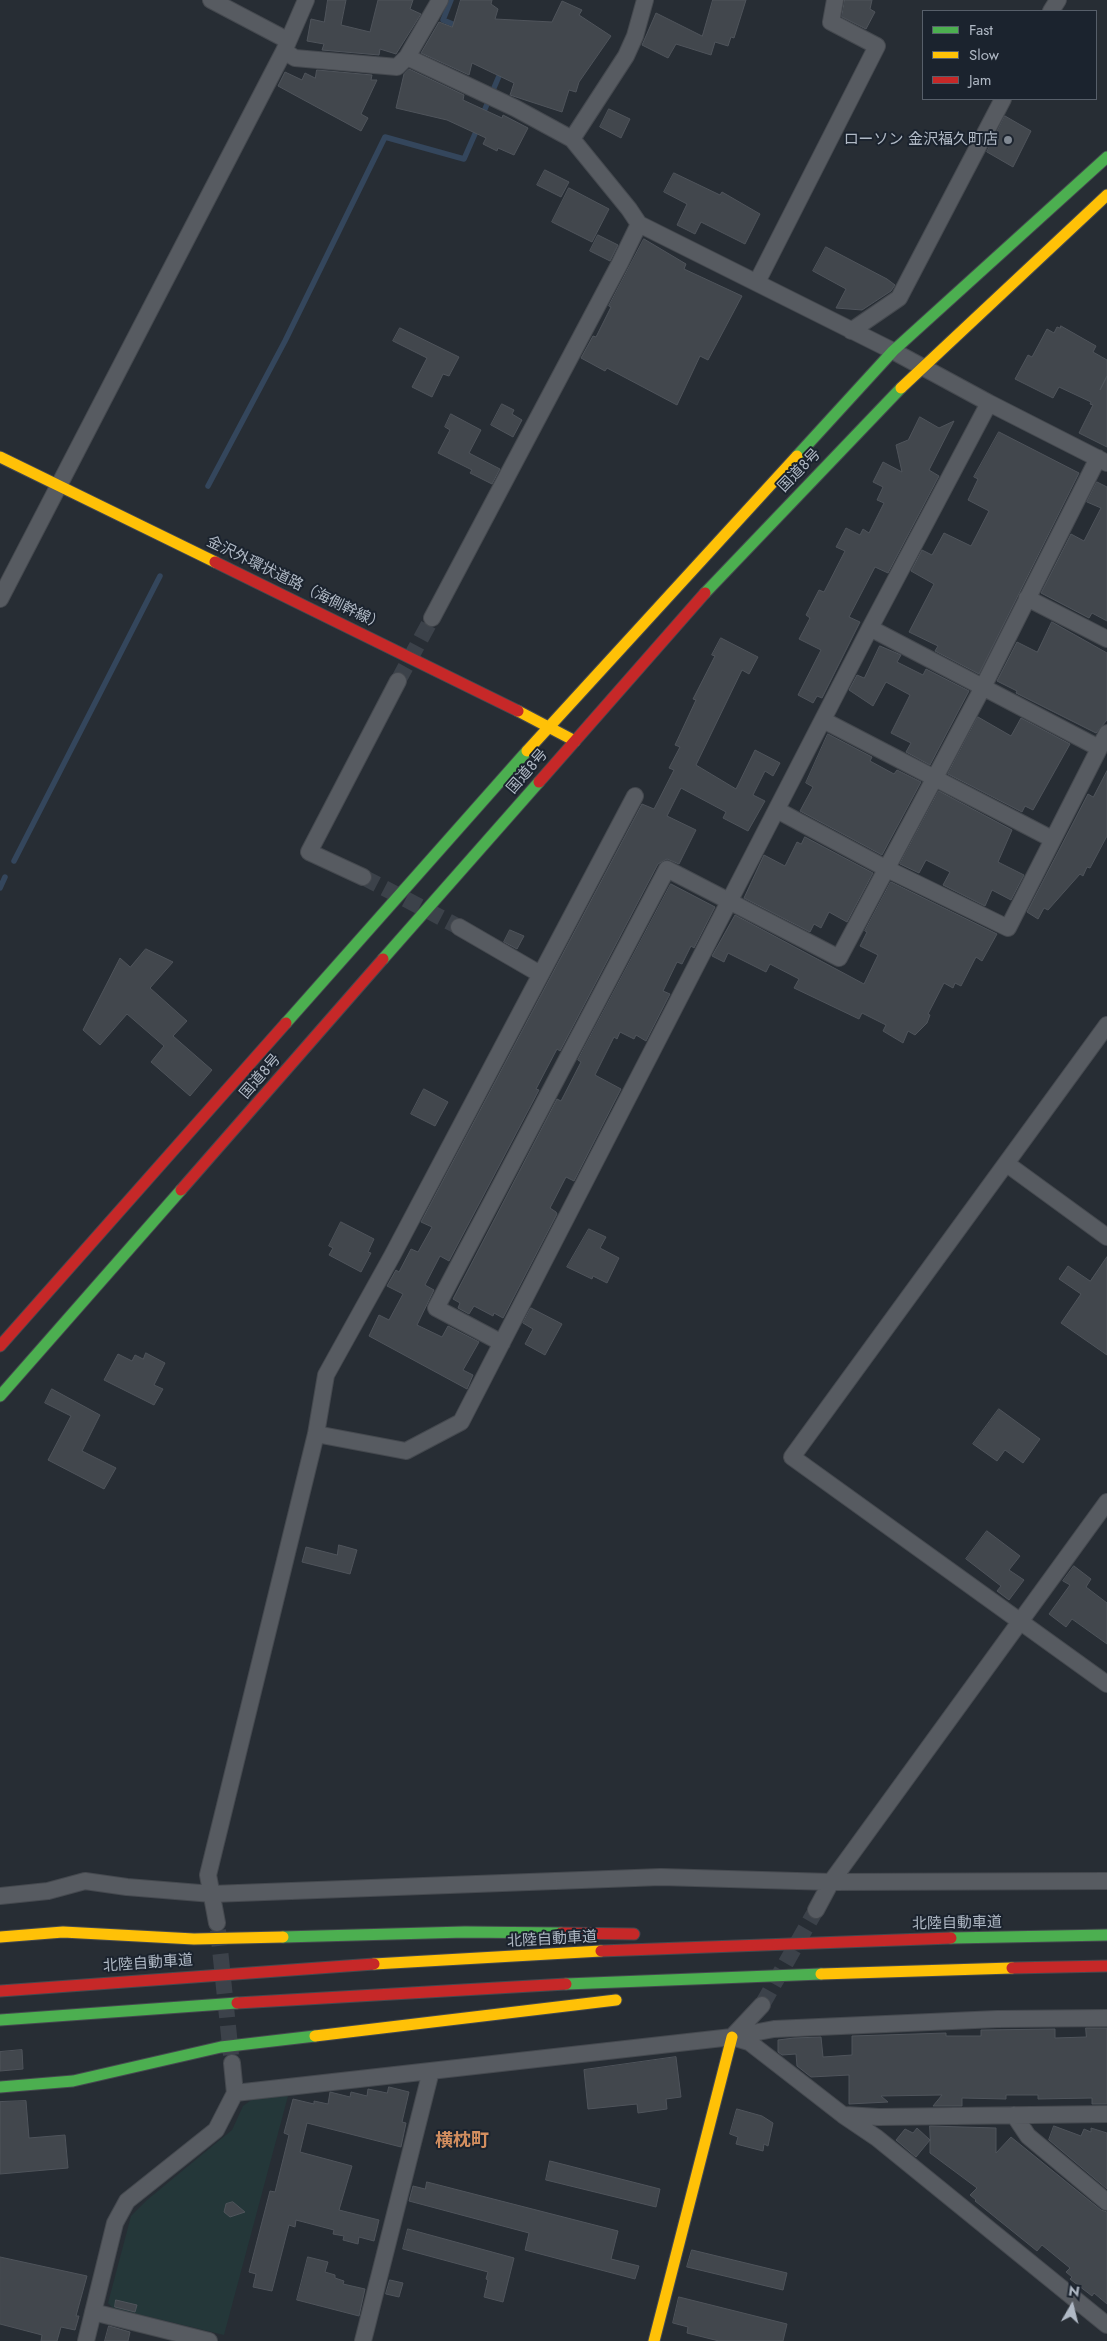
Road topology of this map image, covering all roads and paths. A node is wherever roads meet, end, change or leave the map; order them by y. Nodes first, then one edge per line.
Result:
1 (211, 0) edge
2 (306, 0) edge
3 (440, 0) edge
4 (645, 0) edge
5 (835, 0) edge
6 (286, 45) junction
7 (407, 57) junction
8 (1002, 100) edge
9 (572, 139) junction
10 (1107, 157) edge
11 (1107, 196) edge
12 (639, 224) junction
13 (757, 282) junction
14 (851, 331) junction
15 (893, 351) junction
16 (922, 366) junction
17 (989, 403) junction
18 (0, 457) edge
19 (1102, 460) edge
20 (59, 485) junction
21 (1027, 598) junction
22 (0, 599) edge
23 (432, 618) tunnel mouth
24 (870, 628) junction
25 (1107, 639) edge
26 (398, 682) tunnel mouth
27 (982, 687) junction
28 (823, 720) junction
29 (549, 726) junction
30 (1107, 733) edge
31 (575, 741) junction
32 (1099, 748) junction
33 (934, 779) junction
34 (635, 796) dead end
35 (777, 810) junction
36 (1052, 839) junction
37 (888, 869) junction
38 (363, 877) tunnel mouth
39 (730, 901) junction
40 (459, 927) tunnel mouth
41 (540, 974) junction
42 (1107, 1025) edge
43 (1007, 1164) junction
44 (1107, 1237) edge
45 (502, 1343) junction
46 (0, 1346) edge
47 (0, 1396) edge
48 (316, 1434) junction
49 (1107, 1502) edge
50 (1020, 1622) junction
51 (1107, 1684) edge
52 (1107, 1881) edge
53 (831, 1882) junction
54 (212, 1894) junction
55 (0, 1896) edge
56 (816, 1910) tunnel mouth
57 (217, 1922) tunnel mouth
58 (646, 1934) dead end
59 (722, 1934) dead end
60 (1104, 1935) edge
61 (0, 1937) edge
62 (1107, 1966) edge
63 (881, 1972) junction
64 (0, 1990) edge
65 (698, 1990) dead end
66 (631, 1998) dead end
67 (762, 2005) tunnel mouth
68 (1107, 2018) edge
69 (0, 2020) edge
70 (732, 2037) junction
71 (232, 2063) tunnel mouth
72 (431, 2071) junction
73 (0, 2087) edge
74 (235, 2092) junction
75 (1107, 2114) edge
76 (843, 2115) junction
77 (1014, 2115) junction
78 (1107, 2202) edge
79 (93, 2312) junction
80 (1106, 2322) edge
81 (86, 2341) edge
82 (209, 2341) edge
83 (363, 2341) edge
84 (654, 2341) edge

1 - 6 street
2 - 6 street
3 - 7 street
4 - 9 street
5 - 13 street
6 - 7 street
6 - 20 street
7 - 9 street
8 - 14 street
9 - 12 street
10 - 15 main road, 国道8号
11 - 16 main road, 国道8号
12 - 13 street
12 - 23 street
13 - 14 street
14 - 15 street
15 - 16 street
15 - 29 main road, 国道8号
16 - 17 street
16 - 31 main road, 国道8号
17 - 19 street
17 - 24 street
18 - 20 main road, 金沢外環状道路（海側幹線）
19 - 21 street
20 - 22 street
20 - 29 main road, 金沢外環状道路（海側幹線）
21 - 25 street
21 - 27 street
24 - 27 street
24 - 28 street
26 - 38 street
27 - 32 street
27 - 33 street
28 - 33 street
28 - 35 street
29 - 31 main road, 金沢外環状道路（海側幹線）
29 - 46 main road, 国道8号
30 - 32 street
31 - 47 main road, 国道8号
32 - 36 street
33 - 36 street
33 - 37 street
34 - 41 street
35 - 37 street
35 - 39 street
36 - 37 street
37 - 39 street
39 - 45 street
39 - 45 street
40 - 41 street
41 - 48 street
42 - 43 street
43 - 44 street
43 - 50 street
45 - 48 street
48 - 54 street
49 - 50 street
50 - 51 street
50 - 53 street
52 - 53 street
53 - 54 street
53 - 56 street
54 - 55 street
54 - 57 street
58 - 61 main road
59 - 60 main road
60 - 64 main road, 北陸自動車道
62 - 63 main road
63 - 65 main road
63 - 69 main road
66 - 73 main road
67 - 70 street
68 - 70 street
70 - 72 street
70 - 76 street
70 - 84 main road
71 - 74 street
72 - 74 street
72 - 83 street
74 - 79 street
75 - 77 street
76 - 77 street
76 - 80 street
77 - 78 street
79 - 81 street
79 - 82 street

